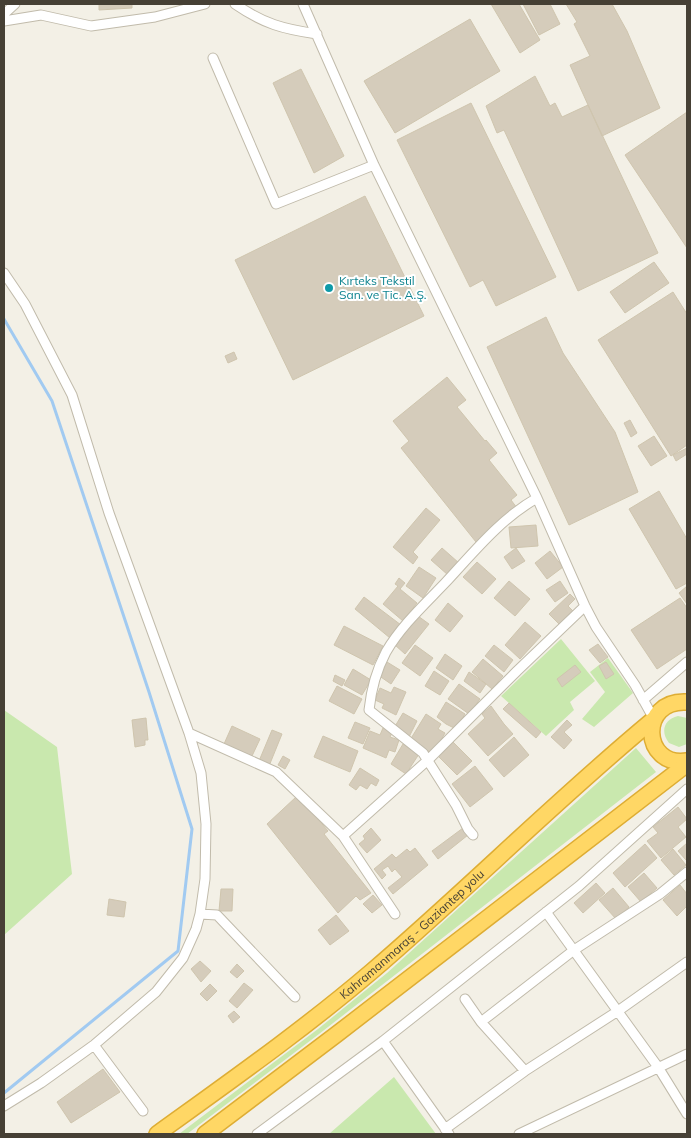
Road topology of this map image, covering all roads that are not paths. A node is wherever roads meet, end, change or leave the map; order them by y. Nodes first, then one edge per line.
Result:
1 (15, 4) edge
2 (205, 4) edge
3 (235, 4) edge
4 (303, 4) edge
5 (189, 6) edge
6 (4, 14) edge
7 (4, 21) edge
8 (317, 34) junction
9 (213, 58) dead end
10 (374, 165) junction
11 (4, 272) edge
12 (537, 498) junction
13 (585, 606) junction
14 (687, 662) edge
15 (687, 690) edge
16 (643, 700) junction
17 (687, 702) edge
18 (667, 705) junction
19 (654, 719) junction
20 (189, 733) junction
21 (428, 760) junction
22 (687, 762) edge
23 (687, 789) edge
24 (473, 835) dead end
25 (343, 836) junction
26 (687, 872) edge
27 (546, 912) junction
28 (200, 914) junction
29 (395, 914) dead end
30 (574, 950) junction
31 (687, 962) edge
32 (295, 997) dead end
33 (465, 999) dead end
34 (618, 1011) junction
35 (481, 1022) junction
36 (383, 1041) junction
37 (94, 1045) junction
38 (687, 1054) edge
39 (658, 1067) junction
40 (525, 1071) junction
41 (4, 1106) edge
42 (143, 1111) dead end
43 (687, 1114) edge
44 (447, 1132) edge
45 (157, 1134) edge
46 (205, 1134) edge
47 (257, 1134) edge
48 (519, 1134) edge

1 - 6 street
2 - 5 street
3 - 8 street
4 - 8 street
5 - 7 street
8 - 10 street
9 - 10 street
10 - 12 street
11 - 20 street
12 - 13 street
12 - 21 street
13 - 16 street
13 - 21 street
14 - 16 street
15 - 18 highway
16 - 19 street
17 - 18 highway
18 - 19 highway, Kahramanmaraş - Gaziantep yolu
19 - 22 highway
19 - 45 highway, Kahramanmaraş - Gaziantep yolu
20 - 25 street
20 - 28 street
21 - 24 street
21 - 25 street
22 - 46 highway
23 - 27 street
25 - 29 street
26 - 30 street
27 - 30 street
27 - 36 street
28 - 32 street
28 - 37 street
30 - 34 street
30 - 35 street
31 - 34 street
33 - 35 street
34 - 39 street
34 - 40 street
35 - 40 street
36 - 44 street
36 - 47 street
37 - 41 street
37 - 42 street
38 - 39 street
39 - 43 street
39 - 48 street
40 - 44 street

